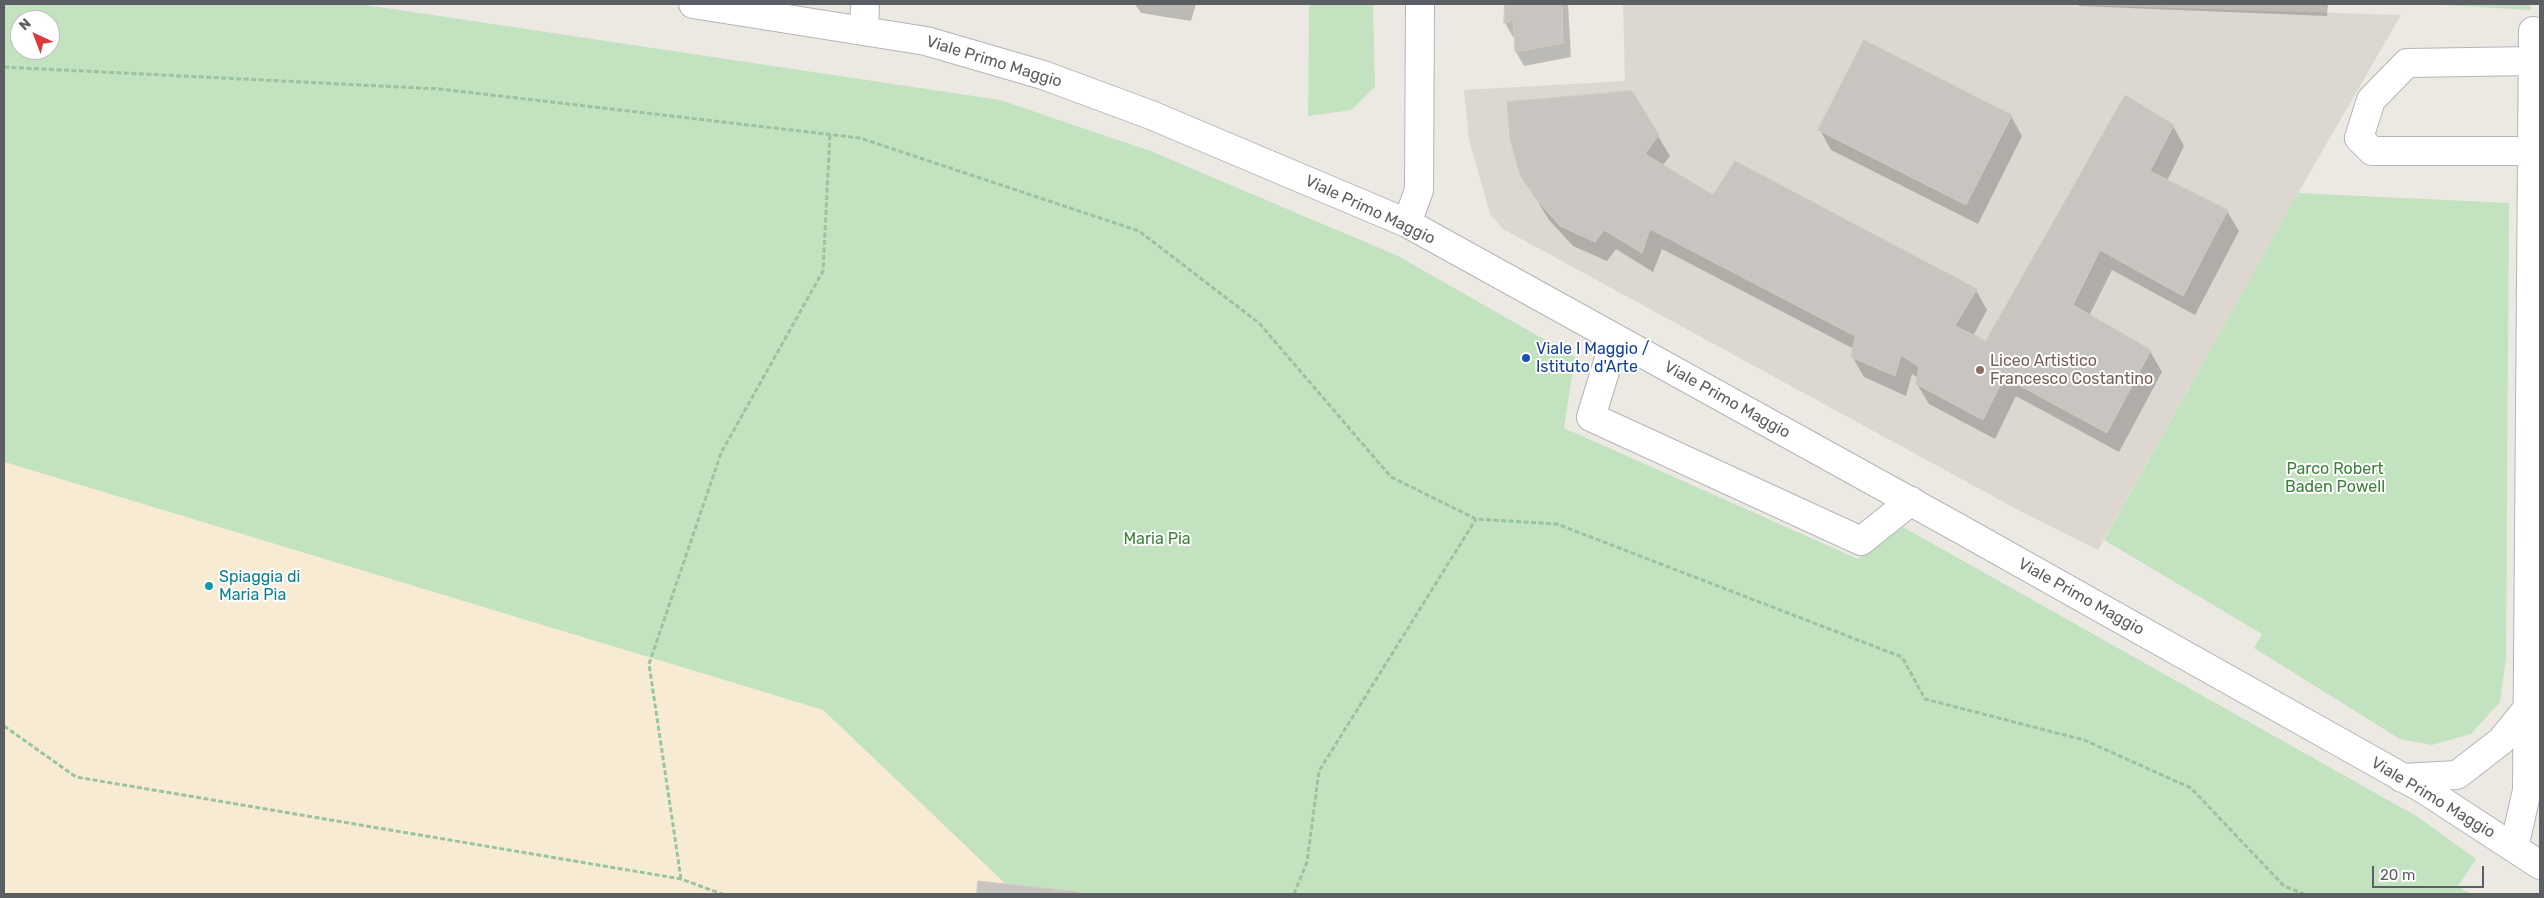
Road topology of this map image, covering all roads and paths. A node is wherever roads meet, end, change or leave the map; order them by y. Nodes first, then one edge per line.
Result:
1 (693, 4) edge
2 (865, 4) edge
3 (1420, 4) edge
4 (802, 12) edge
5 (864, 31) junction
6 (2533, 31) dead end
7 (2533, 61) junction
8 (4, 67) edge
9 (830, 134) junction
10 (2532, 151) junction
11 (1407, 223) junction
12 (1615, 339) junction
13 (2535, 455) edge
14 (1911, 501) junction
15 (1476, 519) junction
16 (2535, 569) edge
17 (2527, 709) junction
18 (4, 726) edge
19 (2540, 738) edge
20 (2402, 778) junction
21 (2540, 827) edge
22 (2514, 848) junction
23 (2540, 865) edge
24 (681, 880) junction
25 (722, 894) edge
26 (1294, 894) edge
27 (2304, 894) edge

1 - 4 street, Viale Primo Maggio
2 - 5 street
3 - 11 street
4 - 5 street, Viale Primo Maggio
5 - 11 street, Viale Primo Maggio
6 - 7 street
7 - 10 street
7 - 10 street
8 - 9 path
9 - 15 path
9 - 24 path
10 - 13 street
11 - 12 street, Viale Primo Maggio
12 - 14 street, Viale Primo Maggio
12 - 14 street
13 - 16 street
14 - 20 street, Viale Primo Maggio
15 - 26 path
15 - 27 path
16 - 17 street
17 - 19 street
17 - 20 street
17 - 22 street
18 - 24 path
20 - 22 street, Viale Primo Maggio
21 - 22 street
22 - 23 street, Viale Primo Maggio
24 - 25 path

